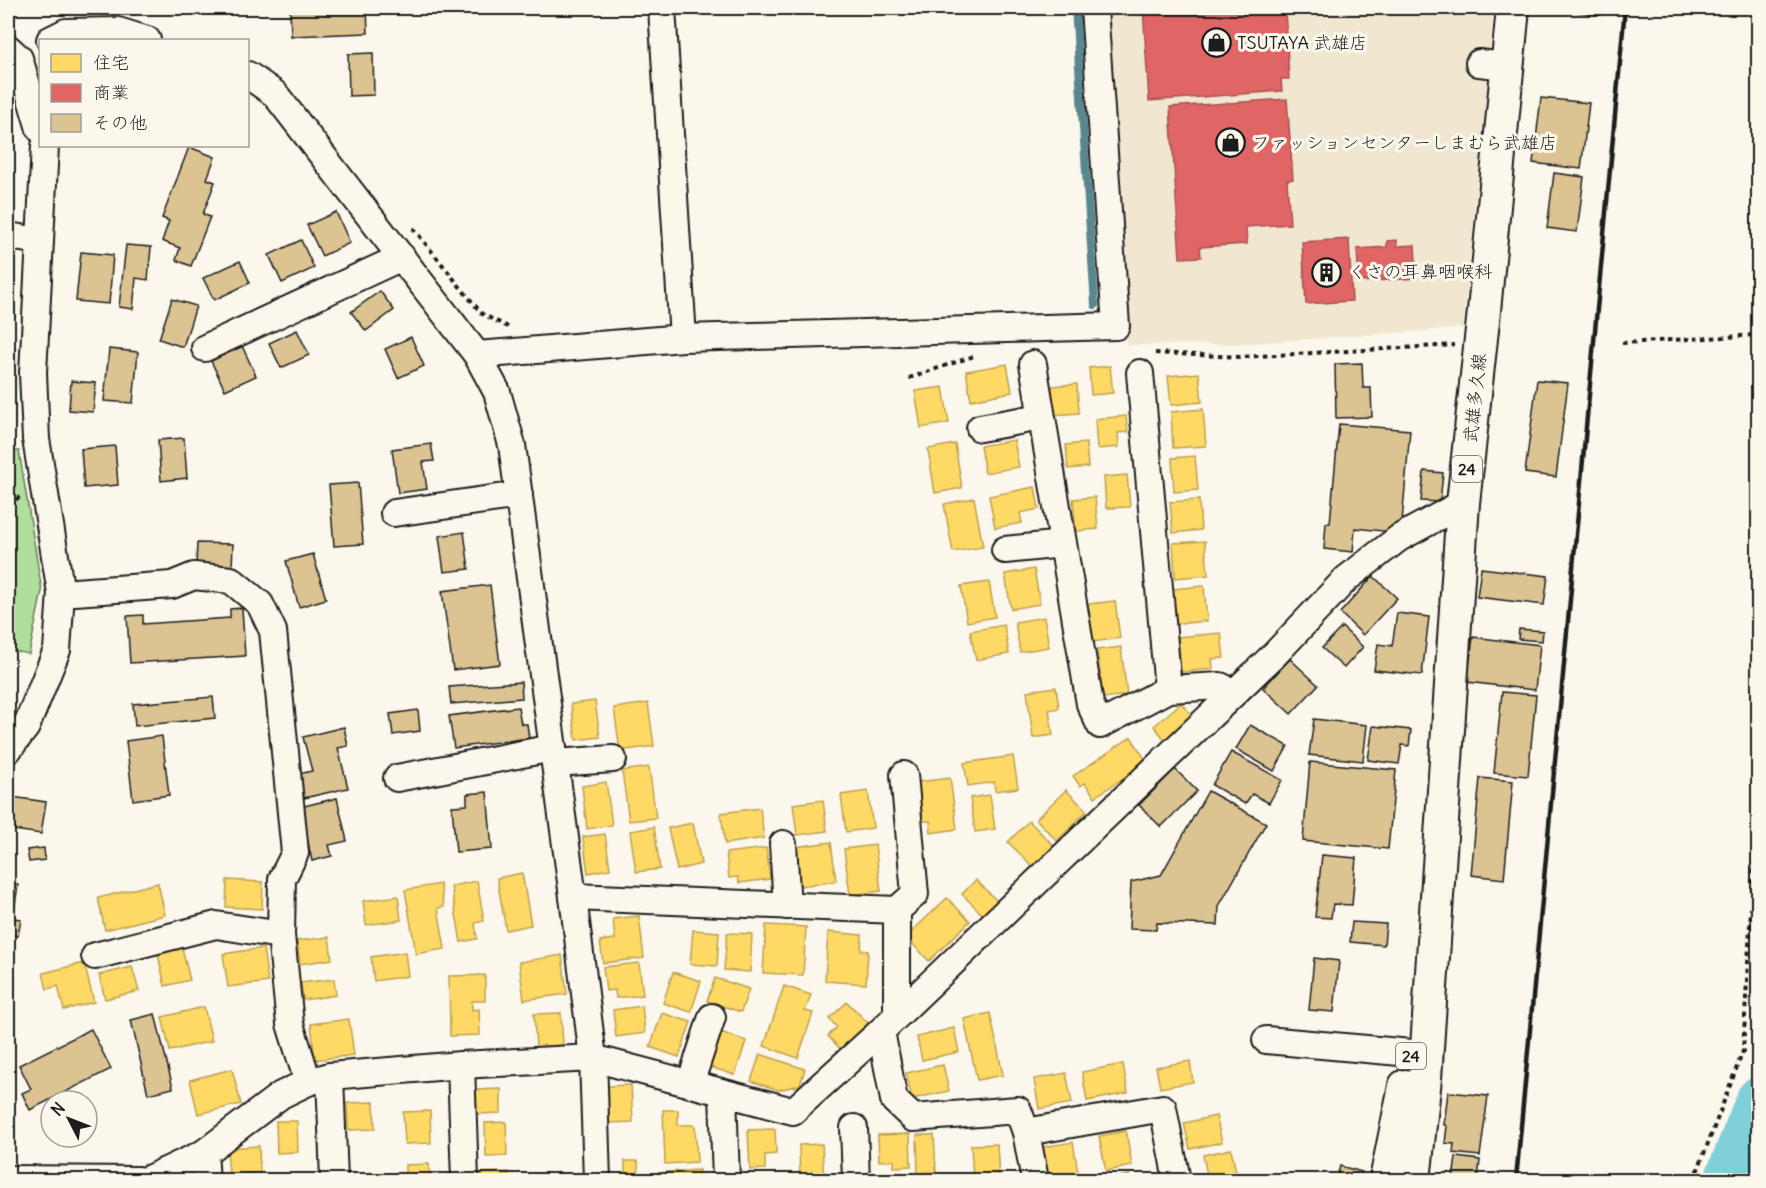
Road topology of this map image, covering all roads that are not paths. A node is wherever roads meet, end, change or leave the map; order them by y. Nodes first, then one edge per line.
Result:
1 (662, 8) edge
2 (1095, 8) edge
3 (1513, 8) edge
4 (52, 39) edge
5 (144, 39) edge
6 (22, 50) edge
7 (249, 76) edge
8 (39, 125) edge
9 (45, 147) edge
10 (8, 236) edge
11 (40, 241) junction
12 (402, 257) junction
13 (682, 338) junction
14 (205, 348) dead end
15 (477, 355) junction
16 (1144, 363) road end
17 (1033, 364) dead end
18 (1041, 417) junction
19 (980, 428) dead end
20 (519, 495) junction
21 (1463, 503) junction
22 (394, 513) dead end
23 (1063, 544) junction
24 (1005, 550) dead end
25 (61, 592) junction
26 (1168, 689) junction
27 (1234, 693) junction
28 (8, 750) edge
29 (554, 756) junction
30 (613, 759) dead end
31 (904, 775) dead end
32 (398, 778) dead end
33 (783, 844) dead end
34 (573, 897) junction
35 (787, 906) junction
36 (897, 910) junction
37 (1434, 932) junction
38 (281, 935) junction
39 (95, 956) dead end
40 (712, 1017) dead end
41 (889, 1023) junction
42 (1266, 1040) dead end
43 (1411, 1053) junction
44 (593, 1058) junction
45 (461, 1065) junction
46 (319, 1079) junction
47 (690, 1084) junction
48 (723, 1093) junction
49 (854, 1128) dead end
50 (1026, 1132) junction
51 (204, 1153) junction
52 (8, 1179) edge
53 (138, 1180) edge
54 (146, 1180) edge
55 (206, 1180) edge
56 (334, 1180) edge
57 (465, 1180) edge
58 (597, 1180) edge
59 (726, 1180) edge
60 (856, 1180) edge
61 (1035, 1180) edge
62 (1177, 1180) edge
63 (1386, 1180) edge
64 (1414, 1180) edge

1 - 13 street
2 - 13 street
3 - 21 main road, 武雄多久線 / 24
4 - 5 street
6 - 8 street
7 - 12 street
9 - 11 street
10 - 11 street
11 - 25 street
12 - 14 street
12 - 15 street
13 - 15 street
15 - 20 street
16 - 26 street
17 - 18 street
18 - 19 street
18 - 23 street
20 - 22 street
20 - 29 street
21 - 27 street
21 - 37 main road, 武雄多久線 / 24
23 - 24 street
23 - 26 street
25 - 28 street
25 - 38 street
26 - 27 street
27 - 41 street
29 - 30 street
29 - 32 street
29 - 34 street
31 - 36 street
33 - 35 street
34 - 35 street
34 - 44 street
35 - 36 street
36 - 41 street
37 - 43 main road, 武雄多久線 / 24
37 - 64 main road, 武雄多久線 / 24
38 - 39 street
38 - 46 street
40 - 47 street
41 - 48 street
41 - 50 street
42 - 43 street
43 - 63 main road, 武雄多久線 / 24
44 - 45 street
44 - 47 street
44 - 58 street
45 - 46 street
45 - 57 street
46 - 51 street
46 - 56 street
47 - 48 street
48 - 59 street
49 - 60 street
50 - 61 street
50 - 62 street
51 - 54 street
51 - 55 street
52 - 53 street

